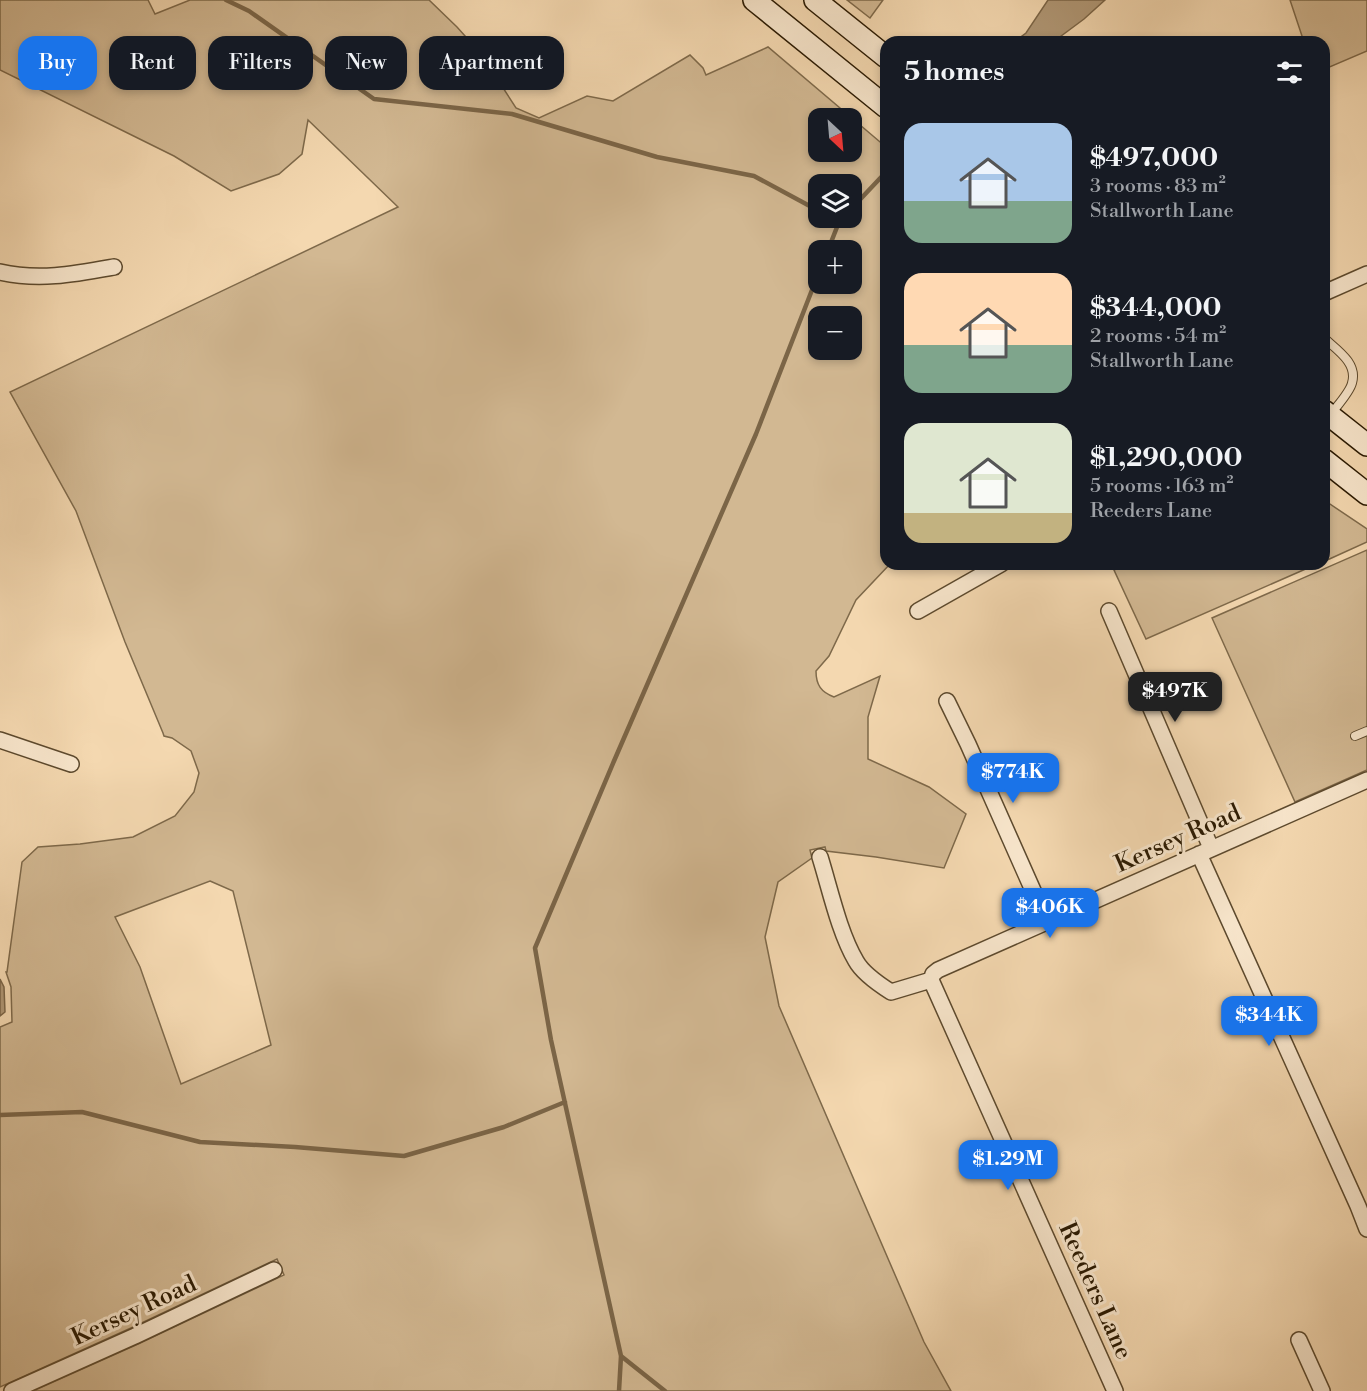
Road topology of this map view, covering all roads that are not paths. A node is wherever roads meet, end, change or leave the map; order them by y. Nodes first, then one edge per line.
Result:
1 (754, 0) edge
2 (815, 0) edge
3 (880, 52) edge
4 (880, 102) edge
5 (114, 267) dead end
6 (0, 272) edge
7 (1367, 274) edge
8 (1330, 290) edge
9 (1330, 343) edge
10 (1330, 410) edge
11 (1330, 415) edge
12 (1367, 445) edge
13 (1330, 465) edge
14 (1367, 494) edge
15 (990, 570) edge
16 (918, 611) dead end
17 (1109, 611) dead end
18 (947, 701) dead end
19 (1367, 731) edge
20 (1354, 736) dead end
21 (0, 740) edge
22 (71, 764) dead end
23 (1367, 780) edge
24 (1205, 851) junction
25 (820, 857) dead end
26 (1047, 922) junction
27 (932, 980) junction
28 (1367, 1228) edge
29 (274, 1270) dead end
30 (1299, 1340) dead end
31 (12, 1391) edge
32 (1115, 1391) edge
33 (1322, 1391) edge

1 - 4 main road
2 - 3 main road
5 - 6 street
7 - 8 street
9 - 10 lane
11 - 12 main road
13 - 14 main road
15 - 16 street
17 - 24 street
18 - 26 street
19 - 20 lane
21 - 22 street
23 - 24 street, Kersey Road
24 - 26 street, Kersey Road
24 - 28 street
25 - 27 street, Kersey Road
26 - 27 street, Kersey Road
27 - 32 street, Reeders Lane
29 - 31 street, Kersey Road
30 - 33 street

